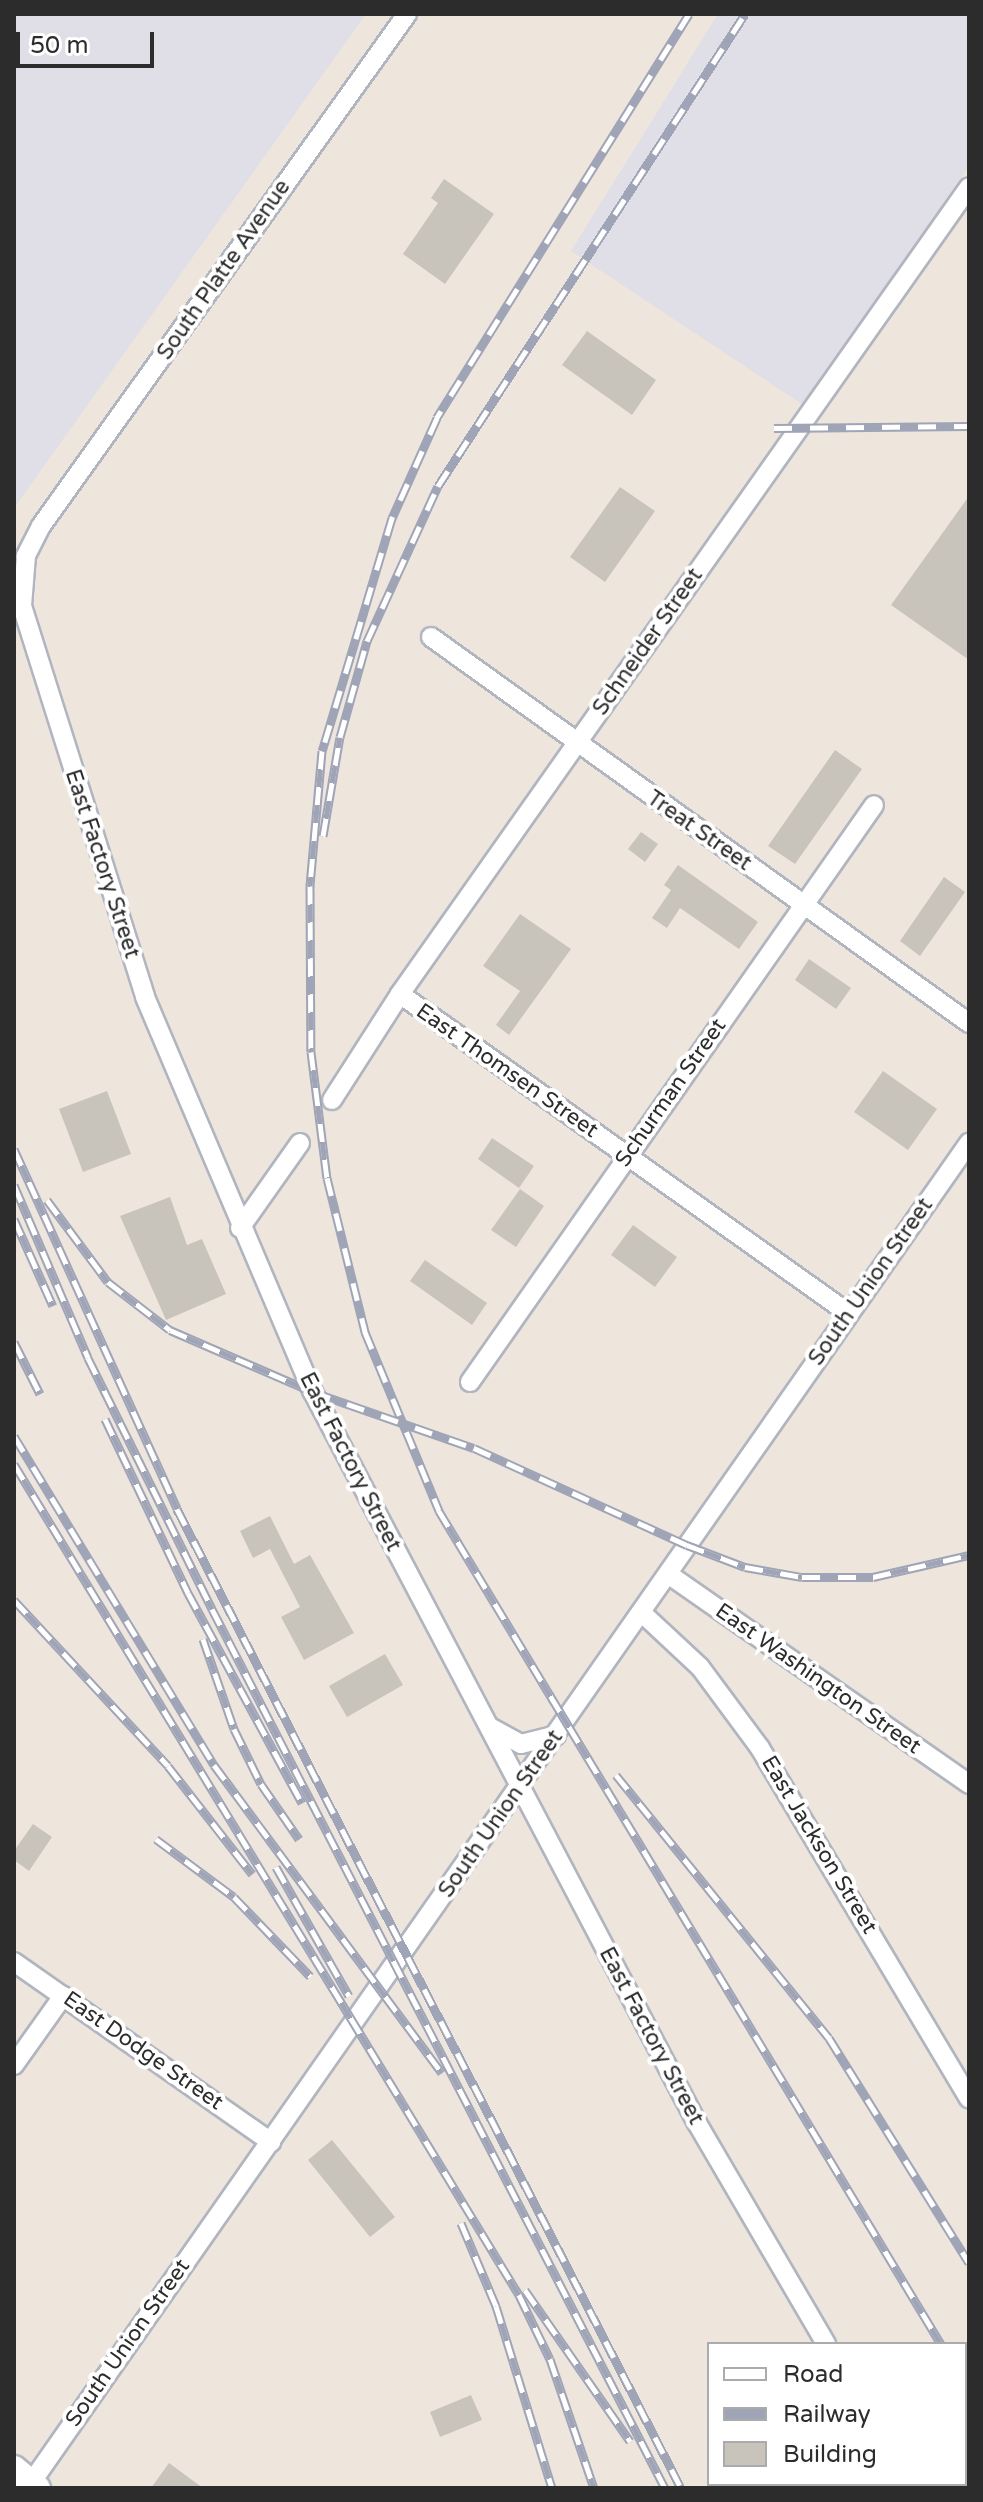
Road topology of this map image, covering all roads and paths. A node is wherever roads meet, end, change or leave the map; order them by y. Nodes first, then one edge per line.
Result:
1 (407, 14) edge
2 (969, 187) edge
3 (41, 526) joint
4 (431, 637) dead end
5 (577, 744) junction
6 (874, 805) dead end
7 (803, 905) junction
8 (400, 994) junction
9 (969, 1023) edge
10 (332, 1100) dead end
11 (300, 1143) dead end
12 (969, 1143) edge
13 (627, 1156) junction
14 (240, 1228) junction
15 (848, 1313) junction
16 (470, 1382) dead end
17 (668, 1574) junction
18 (642, 1613) junction
19 (484, 1721) junction
20 (556, 1735) junction
21 (969, 1784) edge
22 (519, 1788) junction
23 (14, 1962) edge
24 (63, 1996) junction
25 (14, 2065) edge
26 (969, 2098) edge
27 (271, 2142) junction
28 (825, 2342) edge
29 (27, 2480) edge

1 - 3 street, South Platte Avenue
2 - 5 street, Schneider Street
3 - 14 street, East Factory Street
4 - 5 street, Treat Street
5 - 7 street, Treat Street
5 - 8 street, Schneider Street
6 - 7 street, Schurman Street
7 - 9 street, Treat Street
7 - 13 street, Schurman Street
8 - 10 street, Schneider Street
8 - 13 street, East Thomsen Street
11 - 14 street
12 - 15 street, South Union Street
13 - 15 street, East Thomsen Street
13 - 16 street, Schurman Street
14 - 19 street, East Factory Street
15 - 17 street, South Union Street
17 - 18 street, South Union Street
17 - 21 street, East Washington Street
18 - 20 street, South Union Street
18 - 26 street, East Jackson Street
19 - 20 street
19 - 22 street, East Factory Street
20 - 22 street, South Union Street
22 - 27 street, South Union Street
22 - 28 street, East Factory Street
23 - 24 street, East Dodge Street
24 - 25 street
24 - 27 street, East Dodge Street
27 - 29 street, South Union Street

